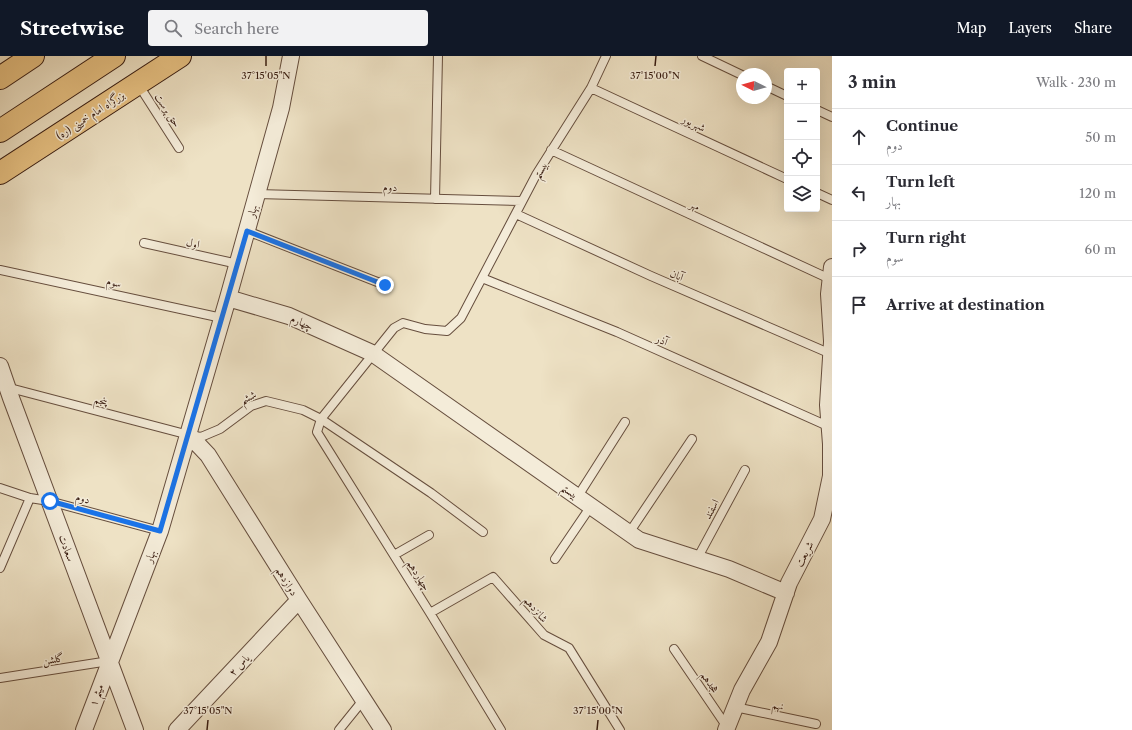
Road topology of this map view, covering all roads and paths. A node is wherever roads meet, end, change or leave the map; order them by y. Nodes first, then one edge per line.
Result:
1 (114, 56) edge
2 (180, 56) edge
3 (291, 56) edge
4 (438, 56) edge
5 (606, 56) edge
6 (702, 56) edge
7 (736, 72) edge
8 (138, 83) junction
9 (592, 88) junction
10 (772, 89) edge
11 (784, 95) edge
12 (820, 111) edge
13 (832, 117) edge
14 (0, 131) edge
15 (179, 148) dead end
16 (551, 150) junction
17 (0, 173) edge
18 (784, 178) edge
19 (257, 194) junction
20 (820, 194) edge
21 (435, 199) junction
22 (832, 200) edge
23 (522, 201) junction
24 (516, 214) junction
25 (247, 231) junction
26 (144, 243) dead end
27 (238, 264) junction
28 (0, 270) edge
29 (482, 278) junction
30 (831, 283) edge
31 (385, 285) dead end
32 (228, 298) junction
33 (222, 318) junction
34 (832, 346) edge
35 (372, 353) junction
36 (0, 366) edge
37 (831, 370) edge
38 (4, 385) edge
39 (321, 419) junction
40 (624, 422) dead end
41 (830, 427) junction
42 (316, 432) joint
43 (189, 435) junction
44 (692, 439) dead end
45 (744, 470) dead end
46 (0, 488) edge
47 (578, 496) junction
48 (30, 498) junction
49 (50, 501) junction
50 (591, 506) junction
51 (160, 531) junction
52 (482, 532) dead end
53 (629, 533) junction
54 (429, 535) dead end
55 (394, 555) junction
56 (555, 559) dead end
57 (697, 559) junction
58 (0, 568) edge
59 (786, 593) junction
60 (299, 600) junction
61 (430, 612) junction
62 (674, 649) dead end
63 (109, 661) junction
64 (0, 678) edge
65 (364, 699) junction
66 (735, 707) junction
67 (816, 724) dead end
68 (726, 728) edge
69 (84, 730) edge
70 (135, 730) edge
71 (177, 730) edge
72 (339, 730) edge
73 (383, 730) edge
74 (501, 730) edge
75 (620, 730) edge

1 - 14 highway
2 - 8 highway, بزرگراه امام خمینی (ره)
3 - 19 street, بهار
4 - 21 lane
5 - 9 lane, بیستم
6 - 7 lane
8 - 15 lane, حق پرست
8 - 17 highway, بزرگراه امام خمینی (ره)
9 - 16 lane, بیستم
9 - 18 lane, شهریور
10 - 11 lane
12 - 13 lane
16 - 23 lane, بیستم
16 - 30 lane, مهر
19 - 21 lane, دوم
19 - 25 street, بهار
20 - 22 lane
21 - 23 lane, دوم
23 - 24 lane, بیستم
24 - 29 lane, بیستم
24 - 34 lane, آبان
25 - 27 street, بهار
25 - 31 lane
26 - 27 lane, اول
27 - 32 street, بهار
28 - 33 lane, سوم
29 - 35 lane, بیستم
29 - 41 lane, آذر
30 - 34 street, شریعت
32 - 33 street, بهار
32 - 35 street, چهارم
33 - 43 street, بهار
34 - 37 street, شریعت
35 - 39 lane, بیستم
35 - 47 street, بیستم
36 - 38 street, سعادت
37 - 41 street, شریعت
38 - 43 lane, پنجم
38 - 49 street, سعادت
39 - 42 lane, بیستم
39 - 43 lane, ششم
39 - 52 lane, ششم
40 - 47 lane
41 - 59 street, شریعت
42 - 55 lane, چهاردهم
43 - 51 street, بهار
43 - 60 street, دوازدهم
44 - 53 lane
45 - 57 lane, اسفند
46 - 48 lane, دوم
47 - 50 street, بیستم
48 - 49 lane, دوم
48 - 58 lane
49 - 51 lane, دوم
49 - 63 street, سعادت
50 - 53 street, بیستم
50 - 56 lane
51 - 63 street, بهار
53 - 57 street, بیستم
54 - 55 lane
55 - 61 lane, چهاردهم
57 - 59 street, بیستم
59 - 66 street, شریعت
60 - 65 street, دوازدهم
60 - 71 street, یاس ۲
61 - 74 lane, چهاردهم
61 - 75 lane, شانزدهم
62 - 68 lane, هجدهم
63 - 64 lane, گلشن
63 - 69 street, میثم ۱
63 - 70 street, سعادت
65 - 72 lane
65 - 73 street, دوازدهم
66 - 67 lane, نهم
66 - 68 street, شریعت

